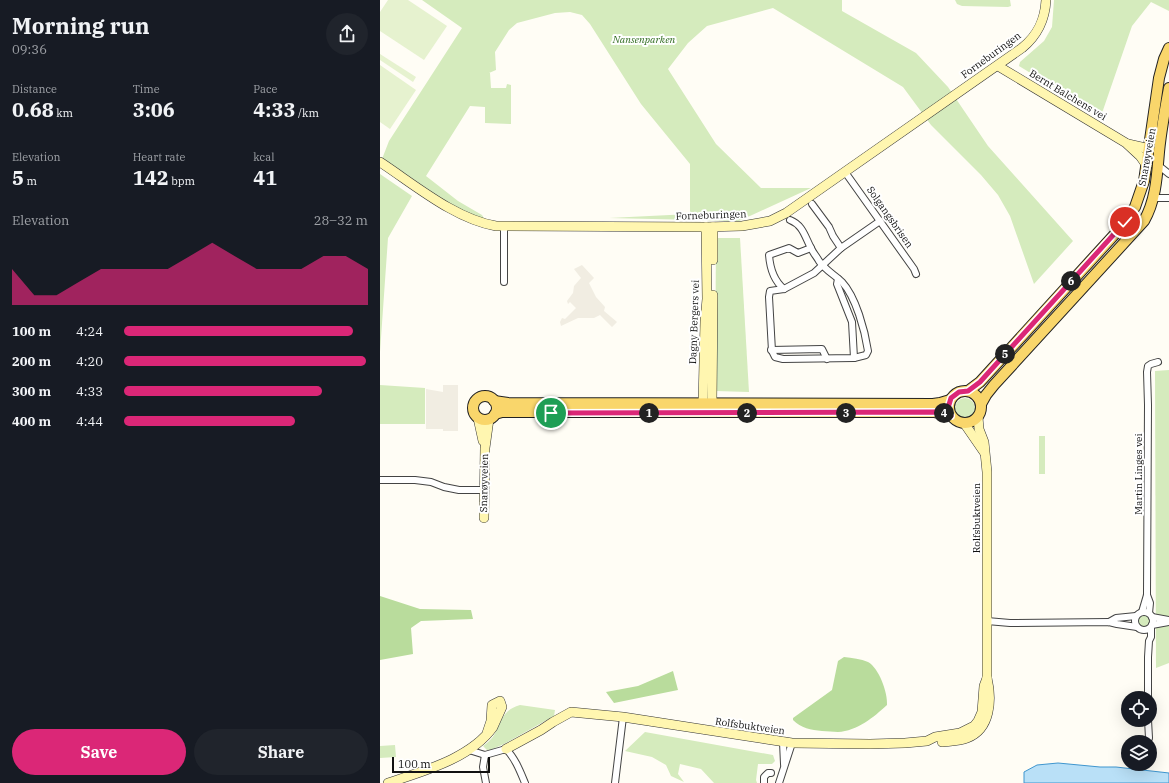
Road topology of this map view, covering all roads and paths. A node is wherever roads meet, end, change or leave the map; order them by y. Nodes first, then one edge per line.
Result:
1 (1046, 0) edge
2 (1169, 48) edge
3 (998, 66) junction
4 (1169, 88) edge
5 (1126, 143) junction
6 (1150, 149) junction
7 (380, 162) edge
8 (1158, 165) junction
9 (1147, 166) junction
10 (845, 172) junction
11 (1169, 174) edge
12 (1154, 198) junction
13 (1169, 198) edge
14 (812, 204) dead end
15 (790, 220) dead end
16 (880, 221) junction
17 (504, 226) junction
18 (710, 227) junction
19 (811, 248) junction
20 (841, 248) junction
21 (822, 266) junction
22 (916, 274) dead end
23 (838, 278) junction
24 (504, 282) dead end
25 (784, 289) junction
26 (772, 350) junction
27 (854, 358) junction
28 (827, 359) junction
29 (1158, 362) dead end
30 (968, 391) junction
31 (494, 400) junction
32 (950, 400) junction
33 (981, 404) junction
34 (710, 406) junction
35 (951, 416) junction
36 (492, 417) junction
37 (978, 417) junction
38 (478, 418) junction
39 (964, 423) junction
40 (485, 448) junction
41 (984, 453) junction
42 (380, 480) edge
43 (484, 490) junction
44 (484, 518) dead end
45 (1147, 595) junction
46 (1142, 612) junction
47 (1151, 615) junction
48 (1136, 616) junction
49 (987, 621) junction
50 (1169, 621) edge
51 (1109, 622) junction
52 (1152, 627) junction
53 (1140, 629) junction
54 (1149, 642) junction
55 (1148, 691) edge
56 (496, 711) dead end
57 (623, 717) junction
58 (788, 742) junction
59 (506, 749) junction
60 (469, 750) junction
61 (485, 755) junction
62 (771, 773) dead end
63 (388, 783) edge
64 (486, 783) edge
65 (525, 783) edge
66 (615, 783) edge
67 (764, 783) edge
68 (779, 783) edge

1 - 3 street, Forneburingen
2 - 6 main road, Snarøyveien
3 - 5 street, Bernt Balchens vei
3 - 10 street, Forneburingen
4 - 8 main road, Snarøyveien
5 - 6 street, Bernt Balchens vei
5 - 9 street, Bernt Balchens vei
6 - 9 main road, Snarøyveien
7 - 17 street, Forneburingen
8 - 11 street
8 - 12 main road, Snarøyveien
9 - 30 main road, Snarøyveien
10 - 16 street, Solgangsbrisen
10 - 18 street, Forneburingen
12 - 13 street
12 - 33 main road, Snarøyveien
14 - 20 street
15 - 19 street
16 - 20 street
16 - 22 street, Solgangsbrisen
17 - 18 street, Forneburingen
17 - 24 street
18 - 34 street, Dagny Bergers vei
19 - 21 street
19 - 25 street
20 - 21 street
21 - 23 street
21 - 25 street
23 - 27 street
23 - 27 street
25 - 26 street
26 - 28 street
26 - 28 street
27 - 28 street
29 - 45 street, Martin Linges vei
30 - 32 main road
30 - 33 main road
31 - 34 main road
31 - 36 main road
31 - 38 main road
32 - 34 main road
32 - 35 main road
33 - 37 main road
34 - 35 main road
34 - 36 main road
35 - 39 main road
36 - 38 main road
36 - 40 street, Snarøyveien
37 - 39 main road
37 - 41 street, Rolfsbuktveien
38 - 40 street, Snarøyveien
39 - 41 street, Rolfsbuktveien
40 - 43 street, Snarøyveien
41 - 49 street, Rolfsbuktveien
42 - 43 street
43 - 44 street, Snarøyveien
45 - 46 street, Martin Linges vei
45 - 47 street, Martin Linges vei
46 - 47 street
46 - 48 street
47 - 50 street
47 - 52 street
48 - 51 street
48 - 53 street
49 - 51 street
49 - 58 street, Rolfsbuktveien
50 - 52 street
51 - 53 street
52 - 53 street
52 - 54 street
53 - 54 street
54 - 55 street
56 - 60 street
57 - 58 street, Rolfsbuktveien
57 - 59 street, Rolfsbuktveien
57 - 66 street
58 - 68 street
59 - 61 street
59 - 65 street
60 - 61 street
60 - 63 street
61 - 64 street
62 - 67 street

